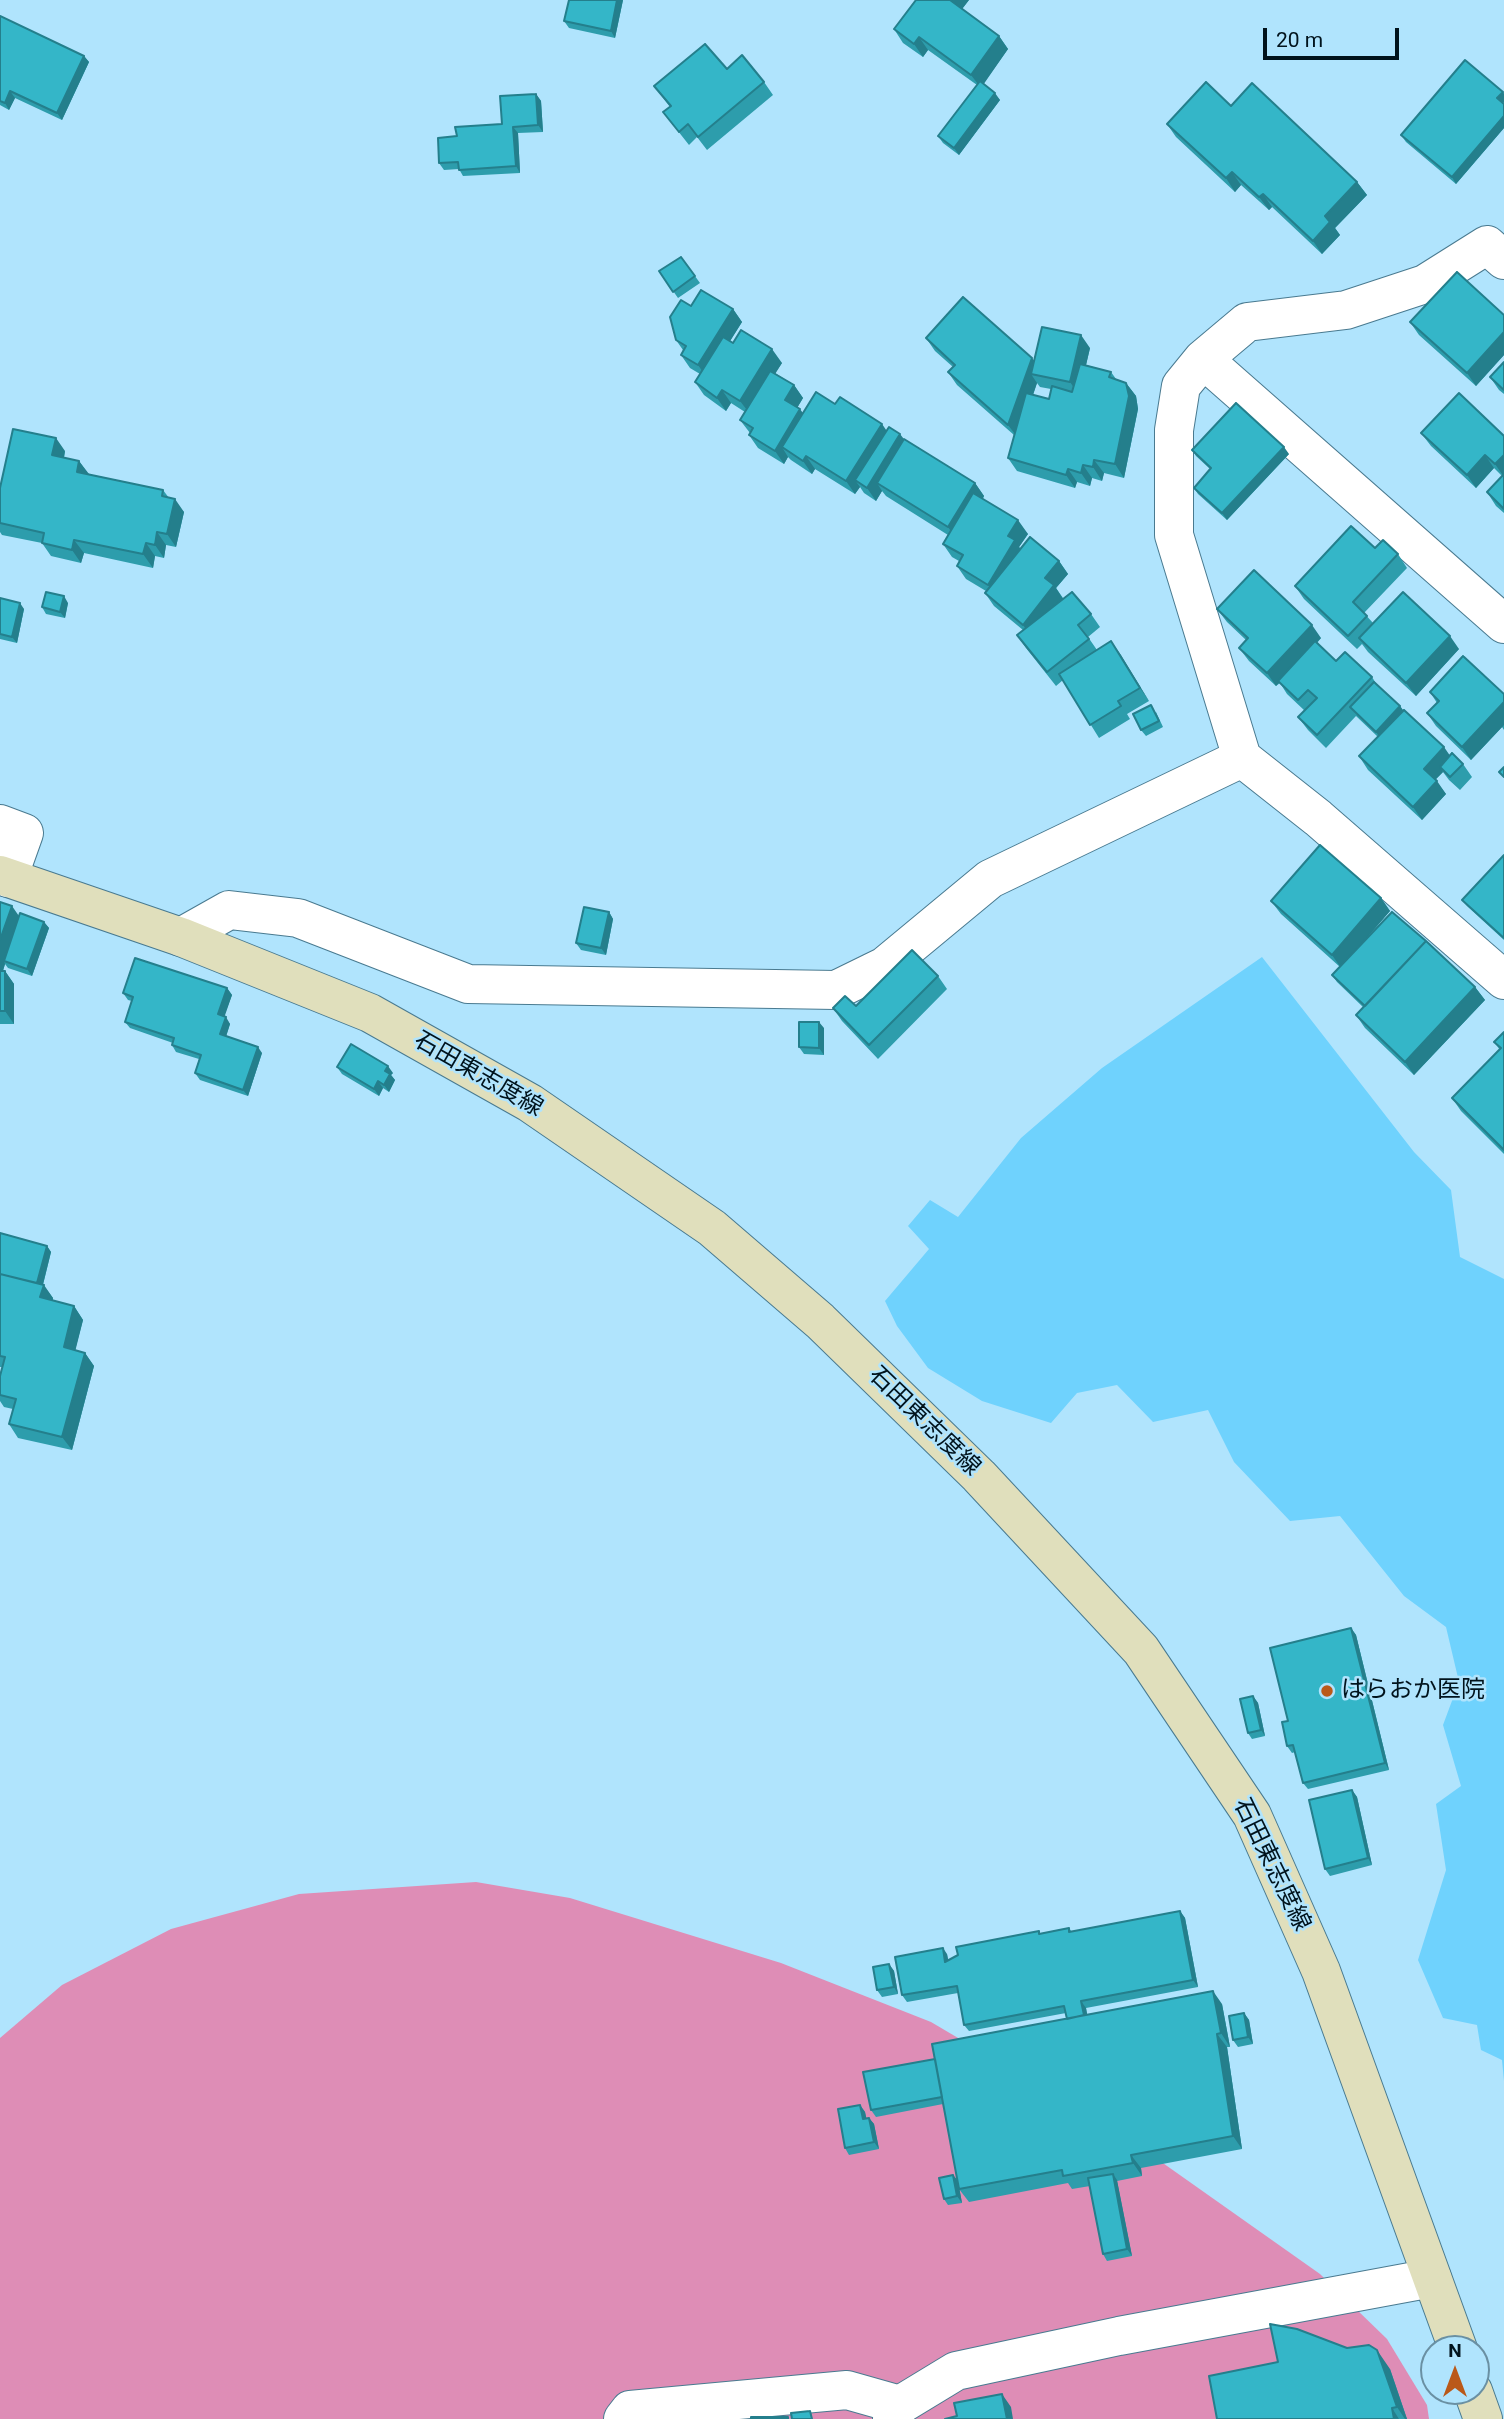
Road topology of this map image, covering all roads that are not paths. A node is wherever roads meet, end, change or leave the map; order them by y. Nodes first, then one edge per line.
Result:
1 (1498, 243) edge
2 (1203, 359) junction
3 (1504, 624) edge
4 (1242, 758) junction
5 (0, 824) edge
6 (4, 876) edge
7 (181, 937) junction
8 (1504, 980) edge
9 (1432, 2278) junction
10 (1453, 2335) edge
11 (896, 2412) edge
12 (623, 2419) edge

1 - 2 street
2 - 3 street
2 - 4 street
4 - 7 street
4 - 8 street
5 - 6 street
6 - 7 main road, 石田東志度線
7 - 9 main road, 石田東志度線
9 - 10 main road, 石田東志度線
9 - 11 street
11 - 12 street

